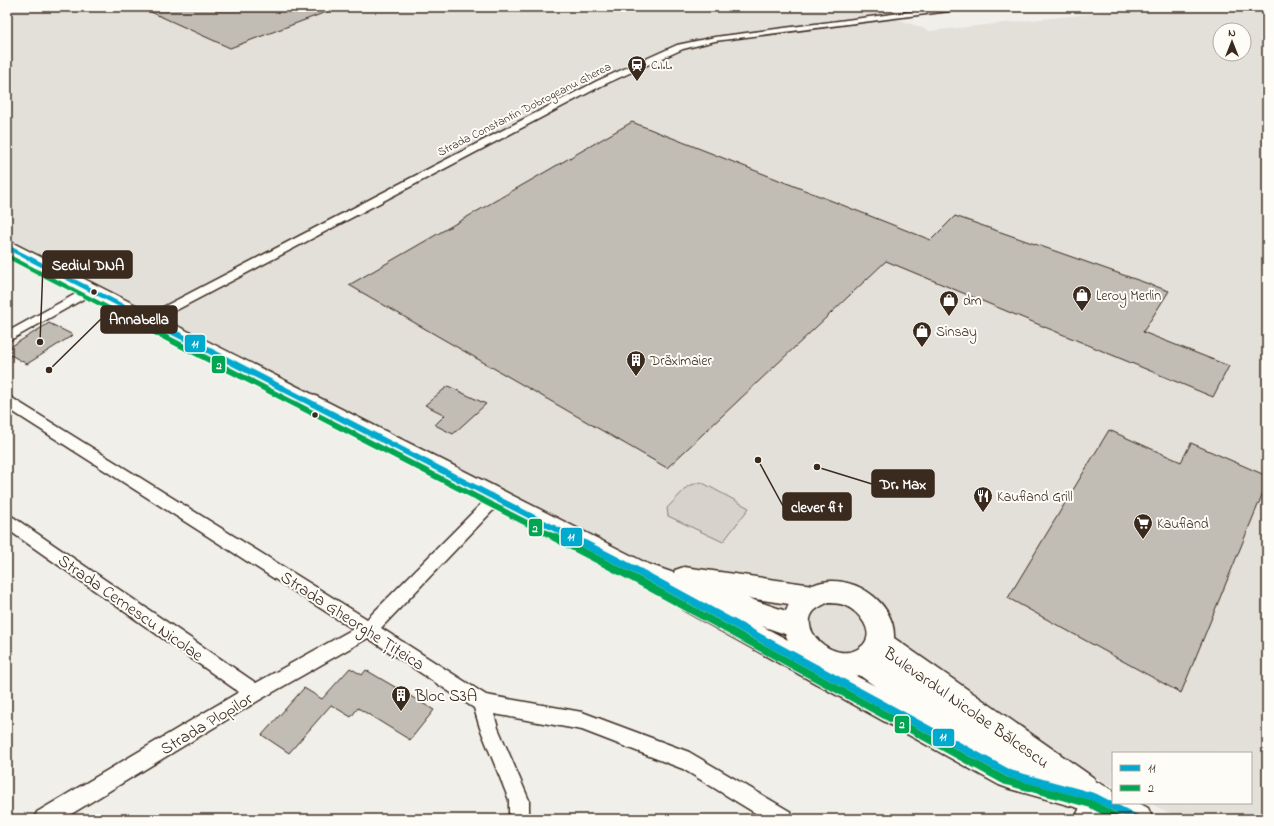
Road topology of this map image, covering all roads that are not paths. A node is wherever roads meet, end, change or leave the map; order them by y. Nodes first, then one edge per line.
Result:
1 (965, 7) edge
2 (7, 247) edge
3 (90, 290) junction
4 (148, 320) junction
5 (7, 338) edge
6 (7, 401) edge
7 (495, 498) junction
8 (7, 521) edge
9 (639, 572) junction
10 (813, 596) junction
11 (796, 626) junction
12 (368, 629) junction
13 (871, 653) junction
14 (255, 693) junction
15 (482, 703) junction
16 (1090, 808) edge
17 (44, 819) edge
18 (519, 819) edge
19 (784, 819) edge
20 (1137, 819) edge

1 - 4 street, Strada Constantin Dobrogeanu Gherea
2 - 3 main road
3 - 4 main road
3 - 5 street
4 - 7 main road
6 - 12 street, Strada Gheorghe Țițeica
7 - 9 main road
7 - 12 street, Strada Plopilor
8 - 14 street, Strada Cernescu Nicolae
9 - 10 main road
9 - 11 main road
9 - 16 main road
10 - 11 main road
10 - 13 main road
11 - 13 main road
12 - 14 street, Strada Plopilor
12 - 15 street, Strada Gheorghe Țițeica
13 - 16 main road, Bulevardul Nicolae Bălcescu
14 - 17 street, Strada Plopilor
15 - 18 street
15 - 19 street, Strada Gheorghe Țițeica
16 - 20 main road, Bulevardul Nicolae Bălcescu

